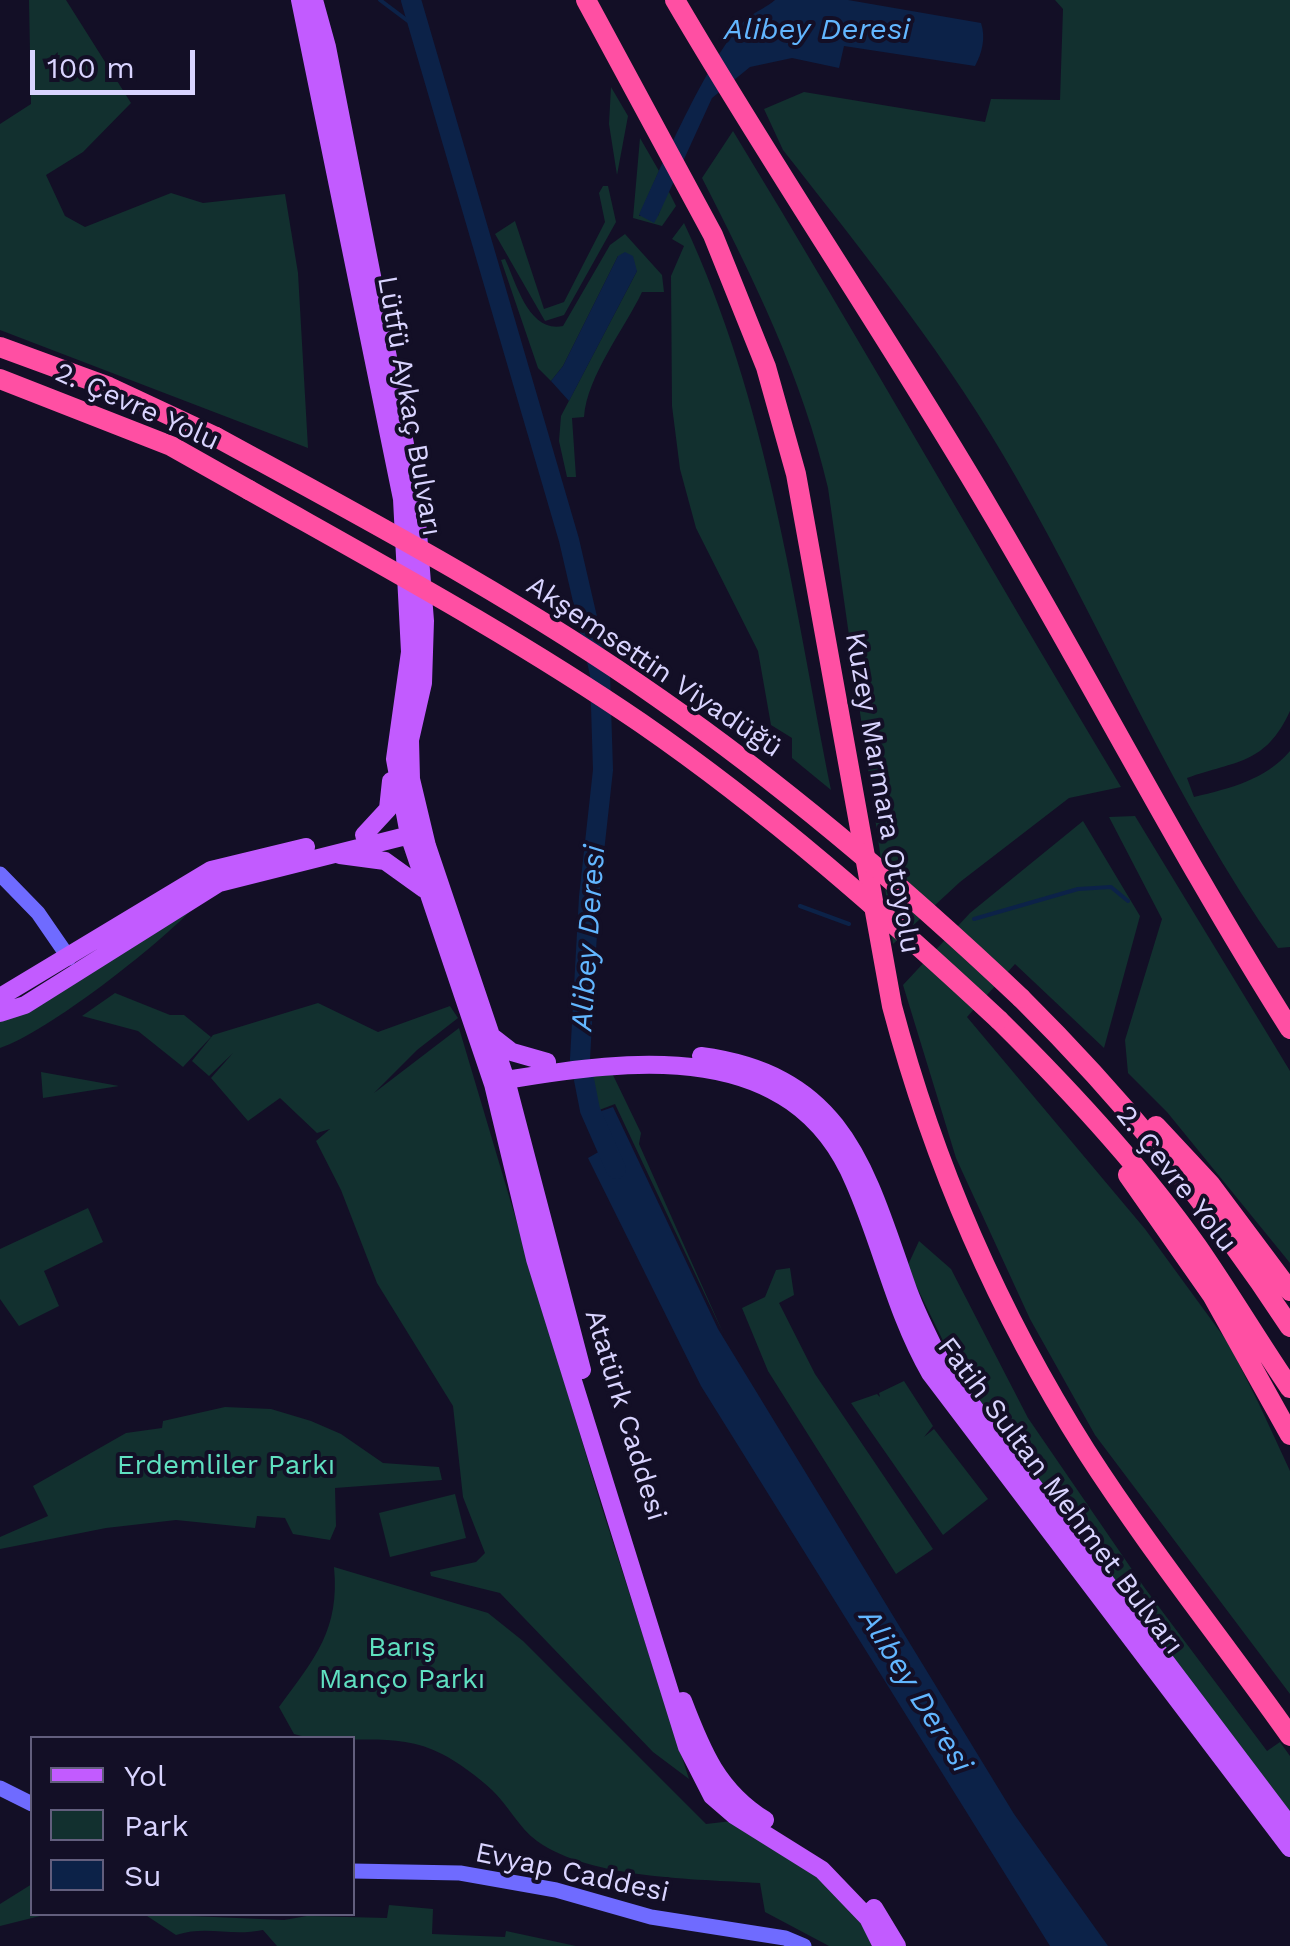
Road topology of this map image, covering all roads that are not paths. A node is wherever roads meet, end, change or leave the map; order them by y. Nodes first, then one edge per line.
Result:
1 (300, 0) edge
2 (314, 0) edge
3 (586, 0) edge
4 (675, 0) edge
5 (0, 347) edge
6 (0, 378) edge
7 (216, 437) joint
8 (248, 490) joint
9 (396, 759) junction
10 (415, 829) junction
11 (364, 835) junction
12 (330, 854) junction
13 (0, 874) edge
14 (197, 887) junction
15 (430, 894) junction
16 (74, 965) junction
17 (0, 998) edge
18 (1022, 998) joint
19 (0, 1012) edge
20 (999, 1020) joint
21 (1290, 1029) edge
22 (485, 1036) junction
23 (555, 1068) junction
24 (500, 1077) junction
25 (1123, 1104) junction
26 (1103, 1129) junction
27 (518, 1135) junction
28 (887, 1254) junction
29 (1290, 1291) edge
30 (1290, 1327) edge
31 (1290, 1388) edge
32 (1290, 1435) edge
33 (1174, 1572) junction
34 (1290, 1715) edge
35 (1290, 1736) edge
36 (0, 1788) edge
37 (30, 1803) edge
38 (738, 1810) junction
39 (1290, 1826) edge
40 (1290, 1848) edge
41 (355, 1872) edge
42 (784, 1942) edge
43 (804, 1946) edge
44 (882, 1946) edge
45 (897, 1946) edge

1 - 9 main road, Lütfü Aykaç Bulvarı
2 - 10 main road, Lütfü Aykaç Bulvarı
3 - 33 highway, Kuzey Marmara Otoyolu
4 - 21 highway
5 - 7 highway, 2. Çevre Yolu
6 - 8 highway, 2. Çevre Yolu
7 - 18 highway, Akşemsettin Viyadüğü, bridge
8 - 20 highway, Akşemsettin Viyadüğü, bridge
9 - 10 main road, Lütfü Aykaç Bulvarı
9 - 11 main road
10 - 11 main road
10 - 12 main road
10 - 15 main road, Atatürk Caddesi
10 - 22 main road, Atatürk Caddesi
11 - 14 main road
12 - 14 main road
12 - 15 main road
13 - 16 main road
14 - 16 main road
15 - 22 main road, Atatürk Caddesi
16 - 17 main road
16 - 19 main road
18 - 25 highway, 2. Çevre Yolu
20 - 26 highway, 2. Çevre Yolu
22 - 23 main road
22 - 24 main road, Atatürk Caddesi
23 - 24 main road, Fatih Sultan Mehmet Bulvarı
23 - 27 main road
23 - 28 main road, Fatih Sultan Mehmet Bulvarı
24 - 27 main road, Atatürk Caddesi
24 - 38 main road, Atatürk Caddesi
25 - 29 highway
25 - 30 highway, 2. Çevre Yolu
26 - 31 highway, 2. Çevre Yolu
26 - 32 highway
27 - 38 main road, Atatürk Caddesi
28 - 39 main road, Fatih Sultan Mehmet Bulvarı
28 - 40 main road, Fatih Sultan Mehmet Bulvarı
33 - 34 highway
33 - 35 highway
36 - 37 main road
38 - 44 main road, Atatürk Caddesi
38 - 45 main road, Atatürk Caddesi
41 - 42 main road, Evyap Caddesi
42 - 43 main road, Evyap Caddesi

